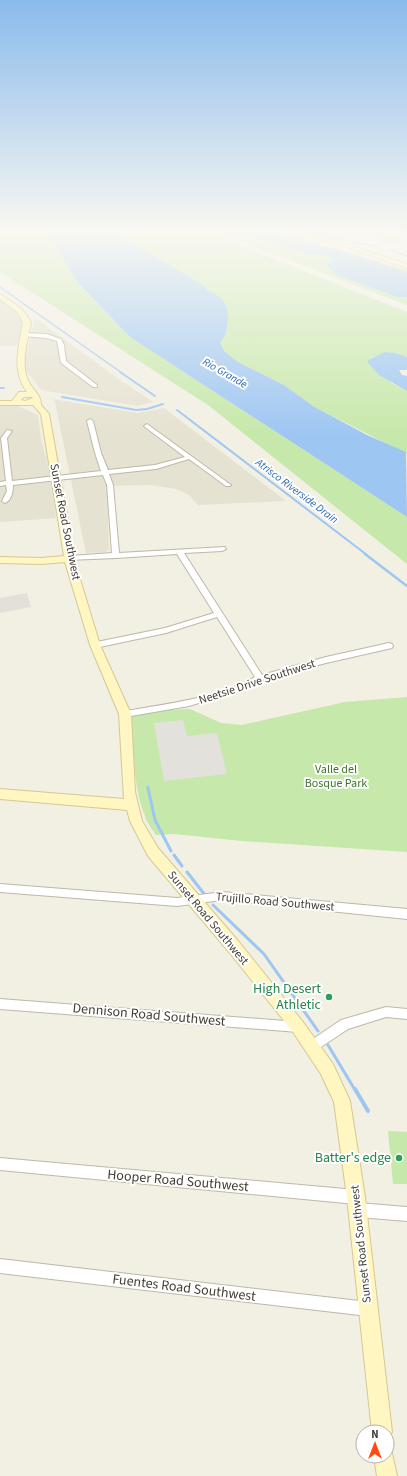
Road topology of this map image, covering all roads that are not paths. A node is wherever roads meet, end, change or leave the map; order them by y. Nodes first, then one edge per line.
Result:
1 (4, 299) edge
2 (25, 335) junction
3 (21, 352) junction
4 (95, 386) dead end
5 (36, 397) junction
6 (21, 400) junction
7 (0, 402) edge
8 (44, 419) junction
9 (90, 421) dead end
10 (147, 426) dead end
11 (9, 431) dead end
12 (190, 457) junction
13 (106, 472) junction
14 (56, 477) junction
15 (10, 483) junction
16 (0, 484) edge
17 (228, 485) dead end
18 (5, 501) dead end
19 (222, 550) dead end
20 (180, 553) junction
21 (116, 556) junction
22 (70, 558) junction
23 (0, 560) edge
24 (218, 614) junction
25 (95, 645) junction
26 (389, 646) dead end
27 (260, 678) junction
28 (125, 714) junction
29 (0, 794) edge
30 (131, 805) junction
31 (0, 888) edge
32 (194, 900) junction
33 (407, 914) edge
34 (0, 1004) edge
35 (407, 1014) edge
36 (298, 1027) junction
37 (311, 1047) junction
38 (0, 1164) edge
39 (357, 1203) junction
40 (407, 1214) edge
41 (0, 1266) edge
42 (368, 1309) junction
43 (381, 1424) edge
44 (385, 1464) edge
45 (387, 1476) edge

1 - 2 street, Sunset Road Southwest
2 - 3 street, Sunset Road Southwest
2 - 4 street
3 - 5 street, Sunset Road Southwest
3 - 6 street, Sunset Road Southwest
5 - 6 street
5 - 8 street, Sunset Road Southwest
6 - 7 street
6 - 8 street
8 - 14 street, Sunset Road Southwest
9 - 13 street
10 - 12 street
11 - 15 street
12 - 13 street
12 - 17 street
13 - 14 street
13 - 21 street
14 - 15 street
14 - 22 street, Sunset Road Southwest
15 - 16 street
15 - 18 street
19 - 20 street
20 - 21 street
20 - 24 street
21 - 22 street
22 - 23 street
22 - 25 street, Sunset Road Southwest
24 - 25 street
24 - 27 street
25 - 28 street, Sunset Road Southwest
26 - 27 street, Neetsie Drive Southwest
27 - 28 street, Neetsie Drive Southwest
28 - 30 street, Sunset Road Southwest
29 - 30 street
30 - 32 street, Sunset Road Southwest
31 - 32 street, Trujillo Road Southwest
32 - 33 street, Trujillo Road Southwest
32 - 36 street, Sunset Road Southwest
34 - 36 street, Dennison Road Southwest
35 - 37 street
36 - 37 street, Sunset Road Southwest
37 - 39 street, Sunset Road Southwest
38 - 39 street, Hooper Road Southwest
39 - 40 street, Hooper Road Southwest
39 - 42 street, Sunset Road Southwest
41 - 42 street, Fuentes Road Southwest
42 - 43 street, Sunset Road Southwest
44 - 45 street

